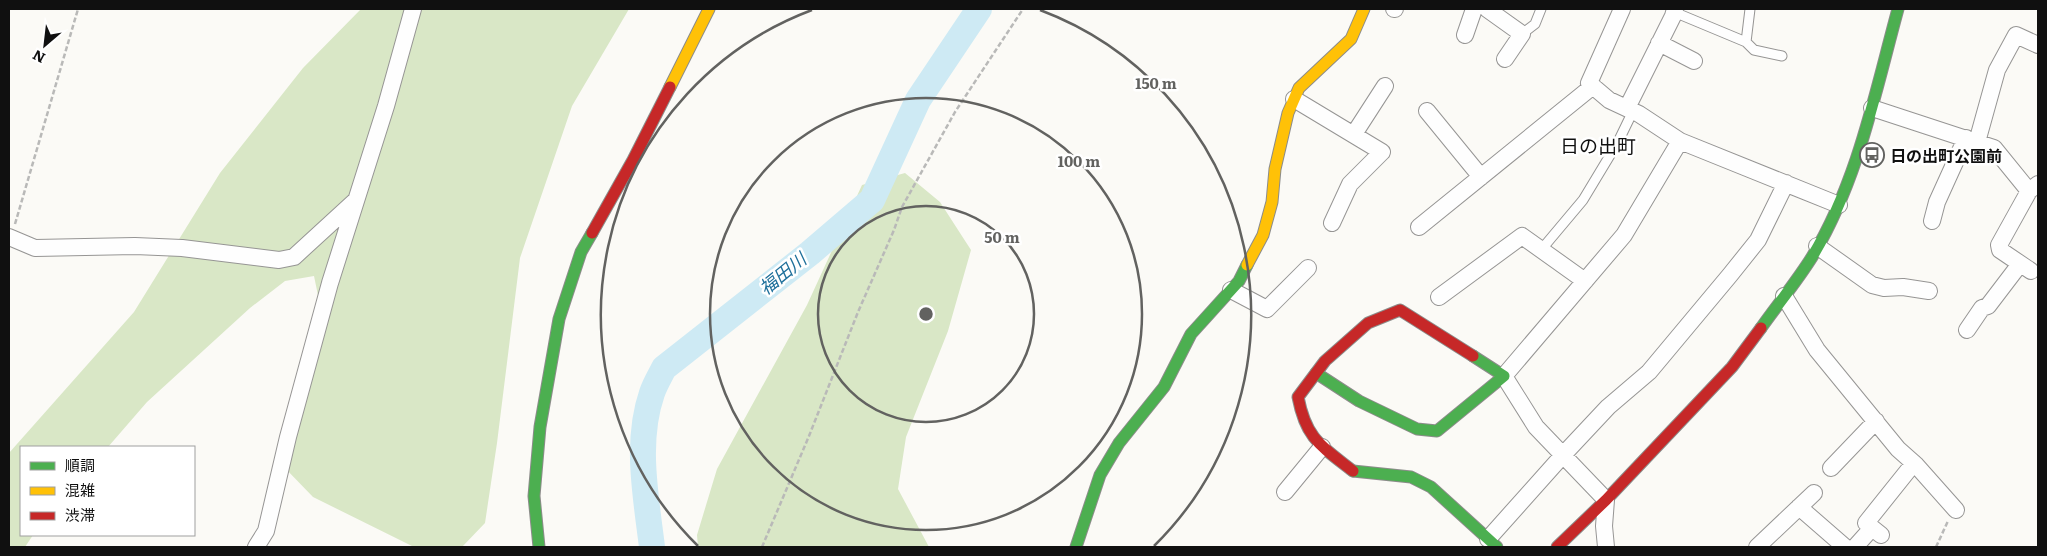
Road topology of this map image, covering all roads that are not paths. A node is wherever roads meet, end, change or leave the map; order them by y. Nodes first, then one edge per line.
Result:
1 (413, 9) edge
2 (708, 9) edge
3 (1364, 9) edge
4 (1474, 9) edge
5 (1487, 9) edge
6 (1541, 9) edge
7 (1622, 9) edge
8 (1750, 9) edge
9 (1898, 9) edge
10 (1674, 10) edge
11 (1522, 34) junction
12 (1465, 35) dead end
13 (1746, 42) junction
14 (1659, 43) junction
15 (2038, 45) edge
16 (1782, 56) dead end
17 (1505, 60) dead end
18 (1694, 61) dead end
19 (1385, 86) dead end
20 (1593, 86) junction
21 (1294, 99) junction
22 (1872, 108) junction
23 (1630, 110) junction
24 (1426, 111) dead end
25 (1354, 134) junction
26 (1972, 140) junction
27 (1680, 141) junction
28 (1481, 177) junction
29 (1786, 184) junction
30 (2033, 188) edge
31 (356, 200) junction
32 (1839, 205) junction
33 (1932, 221) dead end
34 (1332, 223) dead end
35 (1419, 228) dead end
36 (10, 237) edge
37 (1817, 246) junction
38 (1541, 250) junction
39 (1308, 268) dead end
40 (1585, 281) junction
41 (1231, 290) junction
42 (1929, 291) dead end
43 (1784, 296) junction
44 (1439, 297) dead end
45 (1968, 322) dead end
46 (1316, 373) junction
47 (1504, 376) junction
48 (1876, 422) junction
49 (1322, 447) junction
50 (1563, 455) junction
51 (1914, 463) junction
52 (1831, 468) dead end
53 (1285, 492) dead end
54 (1814, 493) dead end
55 (1606, 500) junction
56 (1799, 507) junction
57 (1956, 510) road end
58 (1492, 543) edge
59 (1762, 546) edge
60 (256, 547) edge
61 (538, 547) edge
62 (1076, 547) edge
63 (1557, 547) edge
64 (1606, 547) edge
65 (1845, 547) edge
66 (1855, 547) edge

1 - 31 street
2 - 61 street
3 - 21 street
4 - 12 street
5 - 11 street
6 - 11 lane
7 - 20 street
8 - 13 lane
9 - 22 street
10 - 13 lane
10 - 14 street
11 - 17 street
13 - 16 lane
14 - 18 street
14 - 23 street
15 - 26 street
19 - 25 street
20 - 23 street
20 - 28 street
21 - 25 street
21 - 41 street
22 - 26 street
22 - 32 street
23 - 27 street
23 - 38 lane
24 - 28 street
25 - 34 street
26 - 30 street
26 - 33 street
27 - 29 street
27 - 40 street
28 - 35 street
29 - 32 street
29 - 50 street
30 - 45 street
31 - 36 street
31 - 60 street
32 - 37 street
37 - 42 street
37 - 43 street
38 - 40 street
38 - 44 street
39 - 41 street
40 - 47 street
41 - 62 street
43 - 48 street
43 - 55 street
46 - 47 street
46 - 47 street
46 - 49 street
47 - 50 street
48 - 51 street
48 - 52 street
49 - 53 street
49 - 58 street
50 - 55 street
50 - 58 street
51 - 57 street
51 - 66 street
54 - 56 street
55 - 63 street
55 - 64 street
56 - 59 street
56 - 65 street

